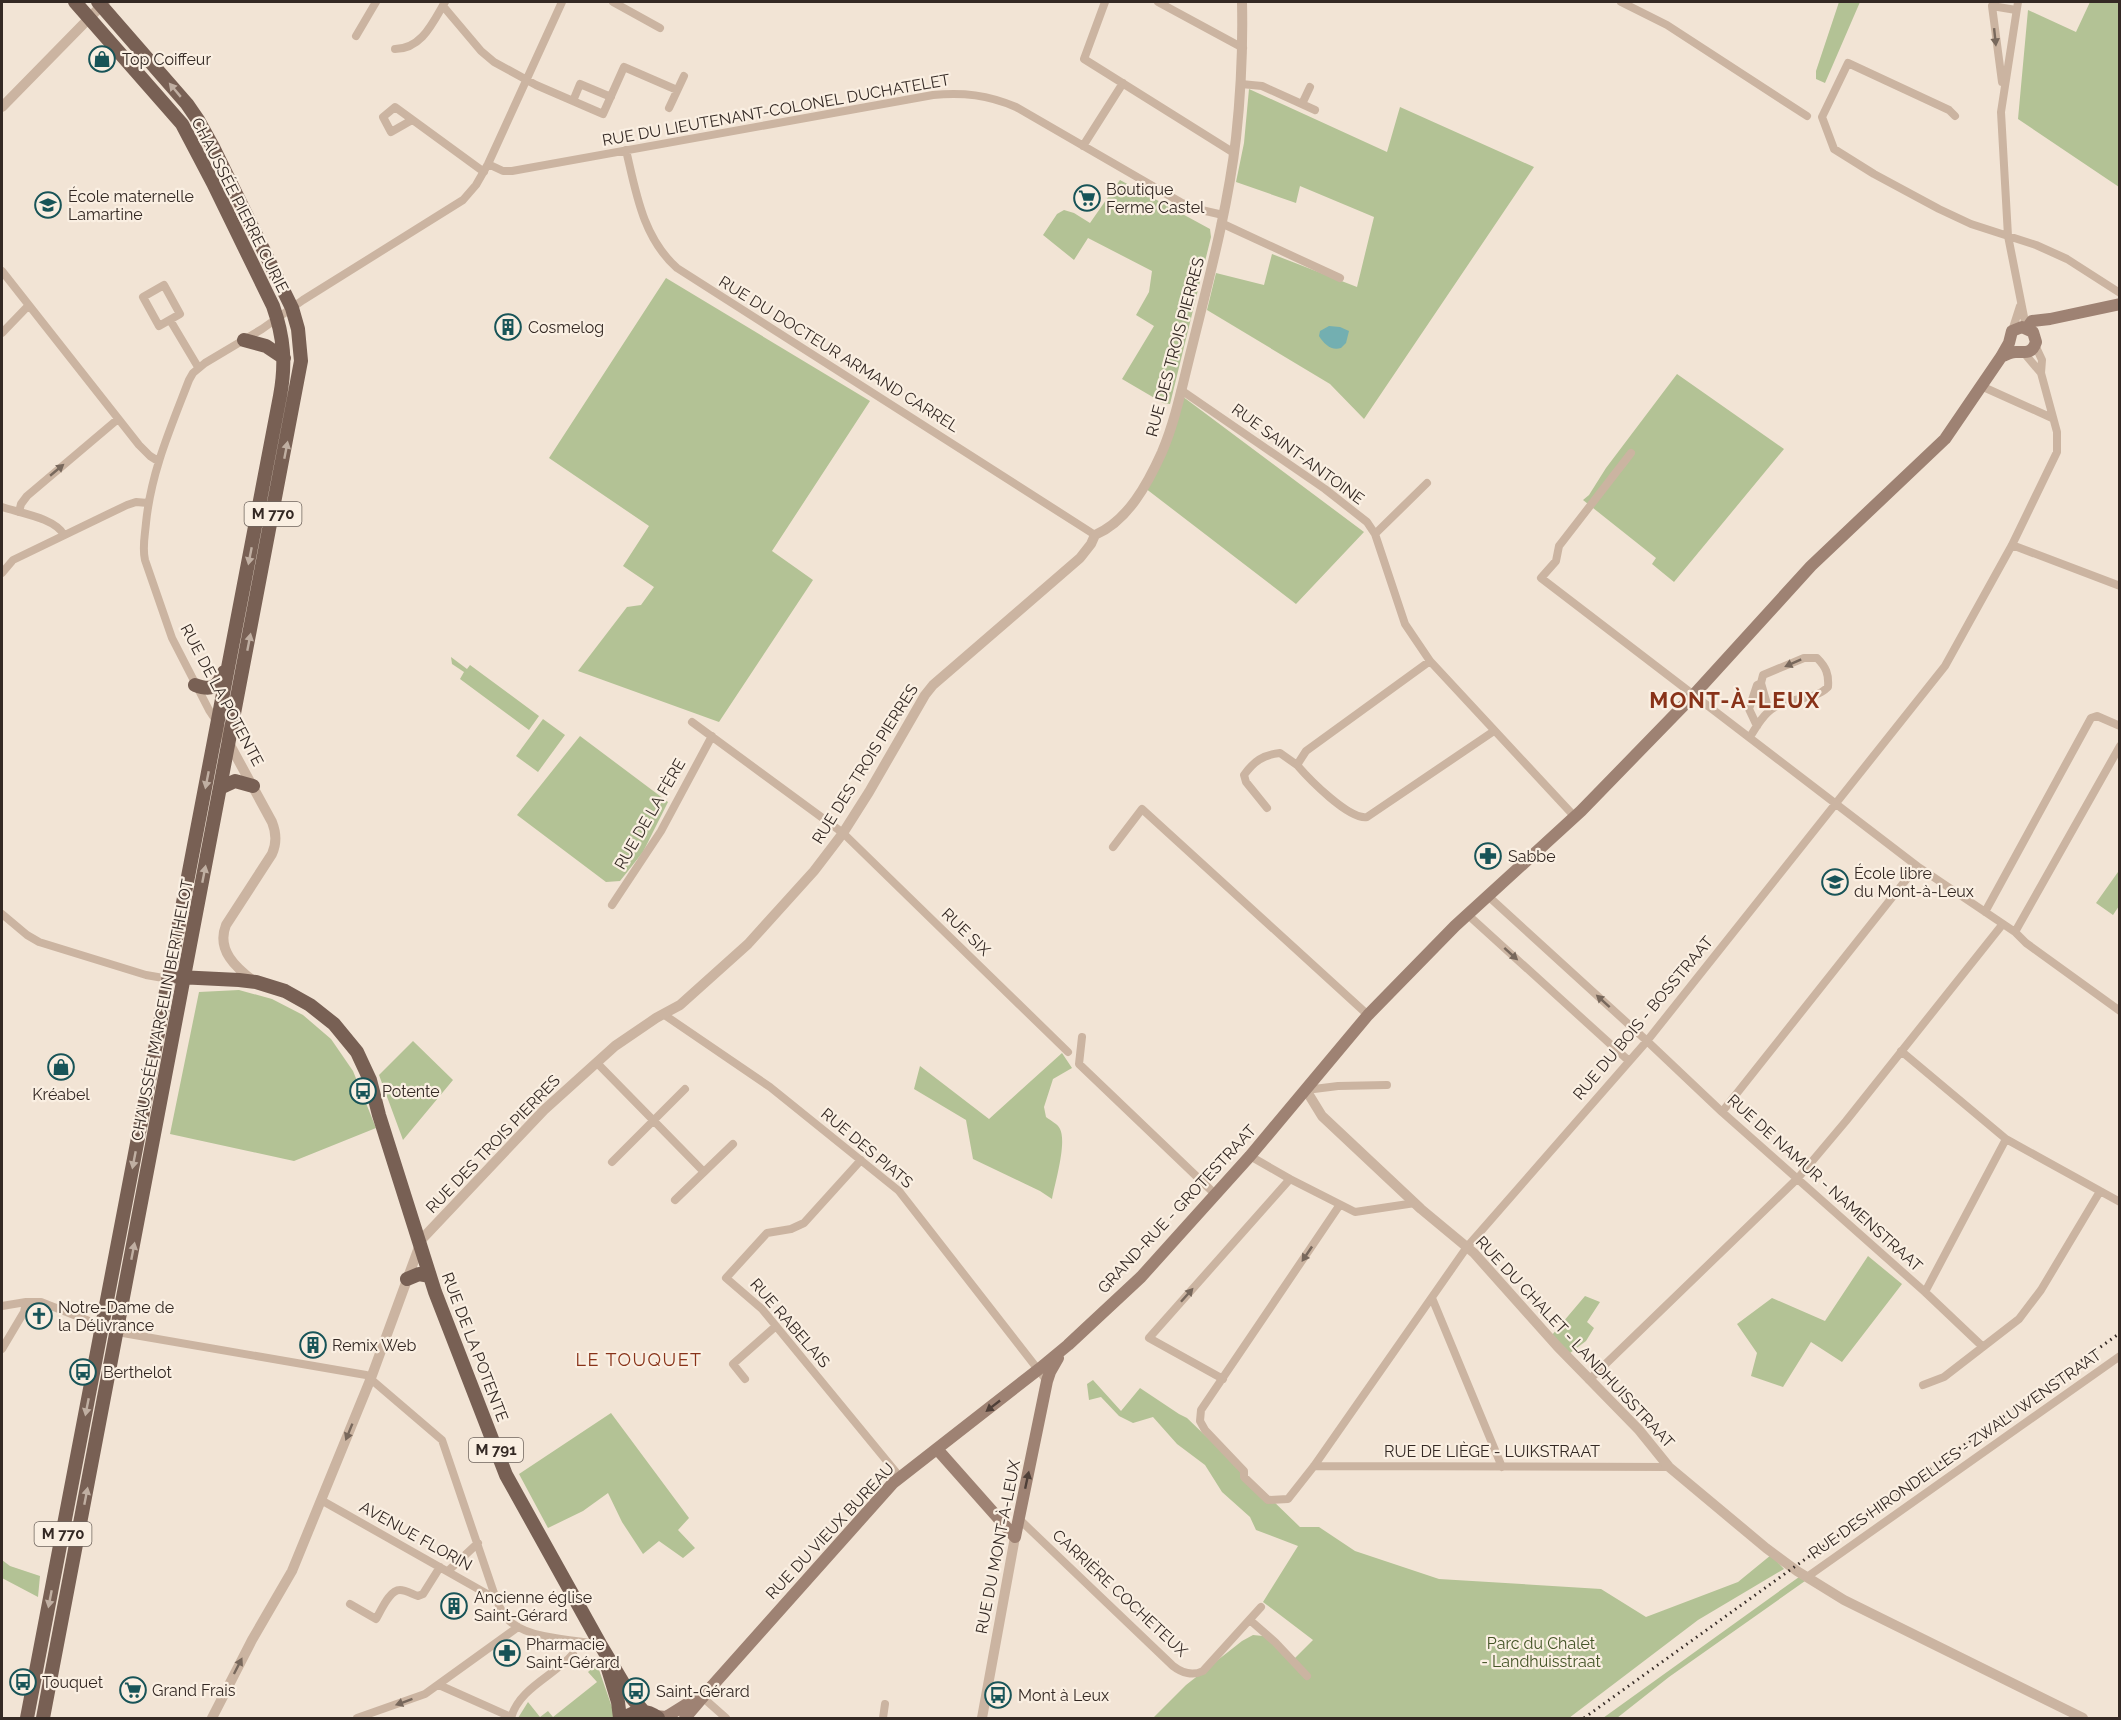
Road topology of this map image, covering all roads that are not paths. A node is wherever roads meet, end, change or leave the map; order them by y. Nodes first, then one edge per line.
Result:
1 (75, 2) edge
2 (376, 2) edge
3 (562, 2) edge
4 (613, 2) edge
5 (1105, 2) edge
6 (1158, 2) edge
7 (1242, 2) edge
8 (1621, 2) edge
9 (102, 3) edge
10 (444, 4) edge
11 (1991, 4) edge
12 (2017, 6) edge
13 (89, 17) junction
14 (660, 28) dead end
15 (356, 36) dead end
16 (1243, 48) junction
17 (395, 49) dead end
18 (684, 76) dead end
19 (526, 80) junction
20 (1123, 83) junction
21 (1241, 84) junction
22 (1310, 87) dead end
23 (677, 90) junction
24 (2003, 91) junction
25 (611, 97) junction
26 (573, 101) junction
27 (1302, 104) junction
28 (2, 107) edge
29 (669, 108) dead end
30 (1316, 110) dead end
31 (1807, 116) dead end
32 (1955, 116) dead end
33 (412, 120) dead end
34 (1083, 146) junction
35 (626, 150) junction
36 (1234, 153) junction
37 (486, 168) junction
38 (1222, 219) junction
39 (2008, 236) junction
40 (2, 271) edge
41 (1340, 278) dead end
42 (2120, 293) edge
43 (2120, 304) edge
44 (28, 306) junction
45 (2020, 306) junction
46 (292, 308) junction
47 (277, 318) junction
48 (170, 320) junction
49 (2, 333) edge
50 (2030, 333) junction
51 (244, 340) junction
52 (2015, 345) junction
53 (284, 358) junction
54 (198, 367) junction
55 (2041, 373) junction
56 (1981, 386) junction
57 (1180, 390) junction
58 (2052, 418) junction
59 (118, 419) junction
60 (1631, 453) dead end
61 (158, 461) junction
62 (1426, 483) dead end
63 (148, 503) junction
64 (2, 507) edge
65 (19, 512) junction
66 (1375, 534) junction
67 (64, 535) junction
68 (1095, 535) junction
69 (2012, 545) junction
70 (2, 573) edge
71 (2120, 586) edge
72 (231, 657) junction
73 (1430, 661) junction
74 (1761, 683) junction
75 (195, 685) junction
76 (1693, 695) junction
77 (1770, 711) junction
78 (692, 722) dead end
79 (218, 723) junction
80 (1757, 726) junction
81 (2120, 726) edge
82 (1494, 731) junction
83 (712, 736) junction
84 (1750, 737) junction
85 (229, 743) junction
86 (2120, 746) edge
87 (1297, 765) junction
88 (253, 786) junction
89 (220, 788) junction
90 (1836, 802) junction
91 (1267, 808) dead end
92 (1575, 817) junction
93 (843, 833) junction
94 (1113, 848) dead end
95 (1917, 866) junction
96 (1488, 896) junction
97 (612, 905) dead end
98 (1985, 912) junction
99 (2, 914) edge
100 (1467, 914) junction
101 (2002, 925) junction
102 (2015, 932) junction
103 (179, 979) junction
104 (256, 982) junction
105 (2120, 1011) edge
106 (663, 1014) junction
107 (1368, 1015) junction
108 (1082, 1038) dead end
109 (1647, 1041) junction
110 (1901, 1051) junction
111 (1068, 1052) dead end
112 (1629, 1061) junction
113 (597, 1063) junction
114 (1387, 1085) dead end
115 (685, 1089) dead end
116 (1306, 1090) junction
117 (1722, 1112) junction
118 (379, 1115) junction
119 (654, 1121) junction
120 (2006, 1139) junction
121 (733, 1144) dead end
122 (1250, 1156) junction
123 (861, 1160) junction
124 (612, 1162) dead end
125 (704, 1172) junction
126 (1798, 1178) junction
127 (1290, 1179) junction
128 (2099, 1193) junction
129 (1215, 1194) junction
130 (675, 1200) dead end
131 (2120, 1202) edge
132 (1415, 1203) junction
133 (1340, 1206) junction
134 (420, 1244) junction
135 (1467, 1247) junction
136 (430, 1276) junction
137 (407, 1279) junction
138 (1925, 1292) junction
139 (1432, 1298) junction
140 (26, 1302) junction
141 (2, 1306) edge
142 (776, 1326) junction
143 (102, 1327) junction
144 (117, 1332) junction
145 (1068, 1345) junction
146 (1983, 1347) junction
147 (2, 1349) edge
148 (2120, 1356) edge
149 (1039, 1370) junction
150 (371, 1378) junction
151 (745, 1378) dead end
152 (1223, 1379) junction
153 (1589, 1380) junction
154 (1047, 1381) junction
155 (1923, 1385) dead end
156 (937, 1449) junction
157 (1314, 1466) junction
158 (1502, 1467) junction
159 (1669, 1467) junction
160 (900, 1477) junction
161 (321, 1500) junction
162 (1019, 1519) junction
163 (1016, 1537) junction
164 (478, 1543) junction
165 (444, 1569) junction
166 (1807, 1577) junction
167 (496, 1599) junction
168 (350, 1604) dead end
169 (1261, 1608) dead end
170 (1251, 1621) junction
171 (518, 1627) junction
172 (600, 1644) junction
173 (573, 1654) dead end
174 (1307, 1676) dead end
175 (439, 1685) junction
176 (701, 1696) junction
177 (885, 1704) dead end
178 (653, 1715) edge
179 (511, 1718) edge
180 (27, 1719) edge
181 (43, 1719) edge
182 (212, 1719) edge
183 (357, 1719) edge
184 (620, 1719) edge
185 (625, 1719) edge
186 (685, 1719) edge
187 (726, 1719) edge
188 (882, 1719) edge
189 (982, 1719) edge
190 (2083, 1719) edge

1 - 13 main road, CHAUSSÉE PIERRE CURIE / M 770
2 - 15 street
3 - 19 street
4 - 14 street
5 - 20 street
6 - 16 street
7 - 16 street, RUE DES TROIS PIERRES
8 - 31 street
9 - 13 street
46 -> 9 main road, CHAUSSÉE PIERRE CURIE / M 770
10 - 17 street
10 - 19 street
11 - 12 street
11 -> 24 street
12 - 24 street
13 - 28 street
13 - 47 main road, CHAUSSÉE PIERRE CURIE / M 770
16 - 21 street, RUE DES TROIS PIERRES
18 - 23 street
19 - 26 street
19 - 37 street
20 - 34 street
20 - 36 street
21 - 27 street
21 - 36 street, RUE DES TROIS PIERRES
22 - 27 street
23 - 25 street
23 - 29 street
24 - 39 street, RUE DU BOIS - BOSSTRAAT
25 - 26 street
25 - 26 street
27 - 30 street
32 - 39 street
33 - 37 street
34 - 35 street, RUE DU LIEUTENANT-COLONEL DUCHATELET
34 - 38 street, RUE DU LIEUTENANT-COLONEL DUCHATELET
35 - 37 street, RUE DU LIEUTENANT-COLONEL DUCHATELET
35 - 68 street, RUE DU DOCTEUR ARMAND CARREL
36 - 38 street, RUE DES TROIS PIERRES
37 - 46 street
38 - 41 street, RUE DU LIEUTENANT-COLONEL DUCHATELET
38 - 57 street, RUE DES TROIS PIERRES
39 - 42 street
39 - 45 street, RUE DU BOIS - BOSSTRAAT
40 - 44 street
43 - 50 main road
44 - 49 street
44 - 59 street
45 - 50 street, RUE DU BOIS - BOSSTRAAT
45 - 52 street
46 - 47 street
85 -> 46 main road, CHAUSSÉE MARCELIN BERTHELOT / M 770
47 - 51 street
47 - 53 main road, CHAUSSÉE MARCELIN BERTHELOT / M 770
48 - 48 street
48 - 54 street
50 - 52 main road
50 - 52 main road
50 - 55 street, RUE DU BOIS - BOSSTRAAT
51 - 53 main road
51 - 54 street
52 - 55 street
52 - 56 main road, GRAND-RUE - GROTESTRAAT
53 -> 72 main road, CHAUSSÉE MARCELIN BERTHELOT / M 770
54 - 61 street, RUE DE LA POTENTE
55 - 58 street, RUE DU BOIS - BOSSTRAAT
56 - 58 street
56 - 76 main road, GRAND-RUE - GROTESTRAAT
57 - 66 street, RUE SAINT-ANTOINE
57 - 68 street, RUE DES TROIS PIERRES
58 - 69 street, RUE DU BOIS - BOSSTRAAT
59 - 61 street
65 -> 59 street
60 - 76 street
61 - 63 street, RUE DE LA POTENTE
62 - 66 street
63 - 67 street
63 - 75 street, RUE DE LA POTENTE
64 - 65 street
65 - 67 street
66 - 73 street, RUE SAINT-ANTOINE
67 - 70 street
68 - 93 street, RUE DES TROIS PIERRES
69 - 71 street
69 - 90 street, RUE DU BOIS - BOSSTRAAT
72 - 75 main road
72 - 79 main road, CHAUSSÉE MARCELIN BERTHELOT / M 770
73 - 82 street, RUE SAINT-ANTOINE
73 - 87 street
74 - 77 street
77 -> 74 street
74 - 80 street
75 - 79 street, RUE DE LA POTENTE
76 - 84 street
76 - 92 main road, GRAND-RUE - GROTESTRAAT
77 - 80 street
78 - 83 street
79 - 85 street, RUE DE LA POTENTE
79 -> 103 main road, CHAUSSÉE MARCELIN BERTHELOT / M 770
80 - 84 street
81 - 98 street
82 - 87 street
82 - 92 street, RUE SAINT-ANTOINE
83 - 93 street
83 - 97 street, RUE DE LA FÈRE
84 - 90 street
85 - 88 street, RUE DE LA POTENTE
85 - 89 main road, CHAUSSÉE MARCELIN BERTHELOT / M 770
86 - 102 street
87 - 91 street
88 - 89 main road
88 - 104 street, RUE DE LA POTENTE
103 -> 89 main road, CHAUSSÉE MARCELIN BERTHELOT / M 770
90 - 95 street
90 - 109 street, RUE DU BOIS - BOSSTRAAT
92 - 96 main road, GRAND-RUE - GROTESTRAAT
93 - 106 street, RUE DES TROIS PIERRES
93 - 111 street, RUE SIX
94 - 107 street
95 - 98 street
95 - 117 street
96 - 100 main road, GRAND-RUE - GROTESTRAAT
109 -> 96 street, RUE DE NAMUR - NAMENSTRAAT
98 - 101 street
99 - 103 street
100 - 107 main road, GRAND-RUE - GROTESTRAAT
100 -> 112 street
101 - 102 street
101 - 110 street
102 - 105 street
103 - 104 main road, RUE DE LA POTENTE / M 791
103 - 118 main road, RUE DE LA POTENTE / M 791
103 -> 143 main road, CHAUSSÉE MARCELIN BERTHELOT / M 770
144 -> 103 main road, CHAUSSÉE MARCELIN BERTHELOT / M 770
104 - 118 main road, RUE DE LA POTENTE / M 791
106 - 113 street, RUE DES TROIS PIERRES
106 - 123 street, RUE DES PIATS
107 - 116 main road, GRAND-RUE - GROTESTRAAT
108 - 129 street
109 - 112 street, RUE DU BOIS - BOSSTRAAT
109 - 117 street, RUE DE NAMUR - NAMENSTRAAT
110 - 120 street
110 - 126 street
112 - 135 street, RUE DU BOIS - BOSSTRAAT
113 - 119 street
113 - 134 street, RUE DES TROIS PIERRES
114 - 116 street
115 - 119 street
116 - 122 main road, GRAND-RUE - GROTESTRAAT
116 - 132 street, RUE DU CHALET - LANDHUISSTRAAT
117 - 126 street, RUE DE NAMUR - NAMENSTRAAT
118 - 134 main road, RUE DE LA POTENTE / M 791
119 - 124 street
119 - 125 street
120 - 128 street
120 - 138 street
121 - 125 street
122 - 127 street
122 - 129 main road, GRAND-RUE - GROTESTRAAT
123 - 142 street, RUE RABELAIS
123 - 149 street, RUE DES PIATS
125 - 130 street
126 - 138 street, RUE DE NAMUR - NAMENSTRAAT
126 - 153 street
127 - 133 street
152 -> 127 street
128 - 131 street
128 - 146 street
129 - 145 main road, GRAND-RUE - GROTESTRAAT
132 - 133 street
132 - 135 street, RUE DU CHALET - LANDHUISSTRAAT
133 -> 152 street
134 - 136 main road, RUE DE LA POTENTE / M 791
134 - 137 street, RUE DES TROIS PIERRES
135 - 139 street, RUE DU BOIS - BOSSTRAAT
135 - 153 street, RUE DU CHALET - LANDHUISSTRAAT
136 - 137 main road
136 - 172 main road, RUE DE LA POTENTE / M 791
137 - 150 street, RUE DES TROIS PIERRES
138 - 146 street, RUE DE NAMUR - NAMENSTRAAT
139 - 157 street, RUE DU BOIS - BOSSTRAAT
139 - 158 street
140 - 141 street
140 - 143 street
140 - 147 street
142 - 151 street
142 - 160 street, RUE RABELAIS
143 - 144 street
143 -> 180 main road, CHAUSSÉE MARCELIN BERTHELOT / M 770
144 - 150 street
181 -> 144 main road, CHAUSSÉE MARCELIN BERTHELOT / M 770
145 - 149 main road, RUE DU VIEUX BUREAU
145 - 154 main road, RUE DU MONT-À-LEUX
146 - 155 street
148 - 166 street, RUE DES HIRONDELLES - ZWALUWENSTRAAT
149 - 154 street
149 -> 156 main road, RUE DU VIEUX BUREAU
150 -> 161 street, RUE DES TROIS PIERRES
150 - 164 street
152 - 157 street, RUE DU BOIS - BOSSTRAAT
153 - 159 street, RUE DU CHALET - LANDHUISSTRAAT
162 -> 154 main road, RUE DU MONT-À-LEUX
156 - 160 main road, RUE DU VIEUX BUREAU
156 - 163 main road
157 - 158 street, RUE DE LIÈGE - LUIKSTRAAT
158 - 159 street, RUE DE LIÈGE - LUIKSTRAAT
159 - 166 street, RUE DU CHALET - LANDHUISSTRAAT
160 - 176 main road, RUE DU VIEUX BUREAU
161 - 165 street, AVENUE FLORIN
182 -> 161 street, RUE DES TROIS PIERRES
162 - 163 main road, RUE DU MONT-À-LEUX
162 - 170 street, CARRIÈRE COCHETEUX
163 - 189 street, RUE DU MONT-À-LEUX
164 - 165 street
164 - 167 street
165 - 167 street, AVENUE FLORIN
165 - 168 street
166 - 190 street, RUE DU CHALET - LANDHUISSTRAAT
167 - 171 street
169 - 170 street, CARRIÈRE COCHETEUX
170 - 174 street
171 - 172 street
171 - 175 street
172 - 178 main road, RUE DE LA POTENTE / M 791
172 - 184 main road, RUE DE LA POTENTE / M 791
173 - 179 street
175 - 179 street
175 -> 183 street
176 - 178 main road, RUE DU VIEUX BUREAU
176 - 186 main road, RUE DU VIEUX BUREAU
176 - 187 street
177 - 188 street
178 - 185 main road

